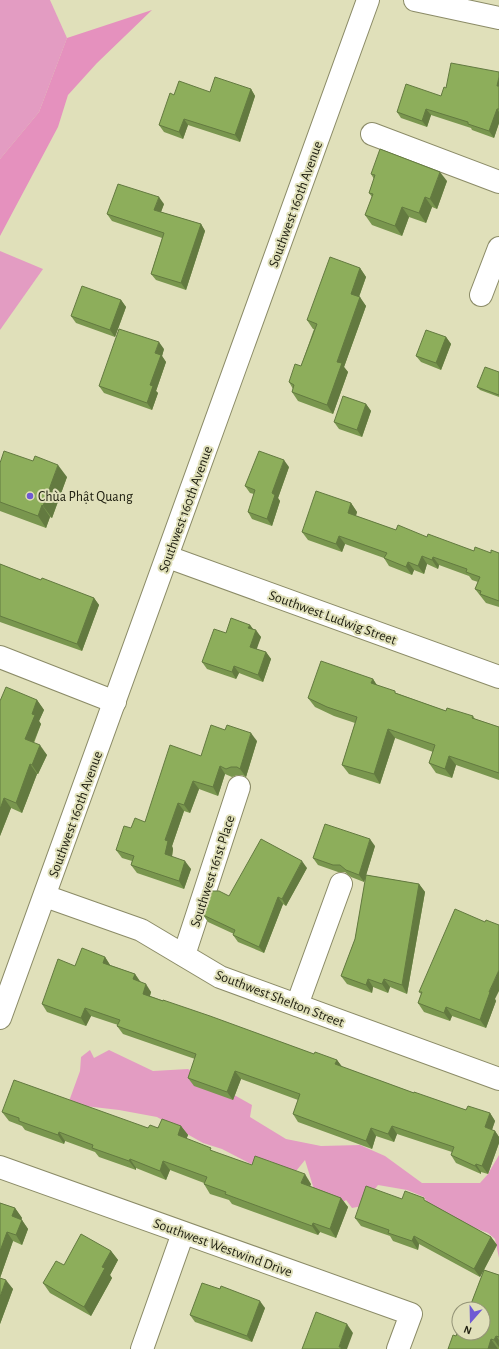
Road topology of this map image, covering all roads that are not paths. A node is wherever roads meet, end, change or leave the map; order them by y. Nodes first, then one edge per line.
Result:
1 (368, 0) edge
2 (415, 0) edge
3 (499, 18) edge
4 (372, 134) dead end
5 (499, 182) edge
6 (499, 248) edge
7 (481, 295) dead end
8 (168, 557) junction
9 (0, 657) edge
10 (499, 677) edge
11 (115, 702) junction
12 (239, 787) dead end
13 (341, 884) dead end
14 (45, 896) junction
15 (184, 955) junction
16 (297, 1005) junction
17 (0, 1018) edge
18 (499, 1079) edge
19 (0, 1167) edge
20 (183, 1232) junction
21 (142, 1349) edge
22 (398, 1349) edge

1 - 8 street, Southwest 160th Avenue
2 - 3 street
4 - 5 street
6 - 7 street
8 - 10 street, Southwest Ludwig Street
8 - 11 street, Southwest 160th Avenue
9 - 11 street
11 - 14 street, Southwest 160th Avenue
12 - 15 street, Southwest 161st Place
13 - 16 street
14 - 15 street, Southwest Shelton Street
14 - 17 street, Southwest 160th Avenue
15 - 16 street, Southwest Shelton Street
16 - 18 street, Southwest Shelton Street
19 - 20 street, Southwest Westwind Drive
20 - 21 street
20 - 22 street, Southwest Westwind Drive

